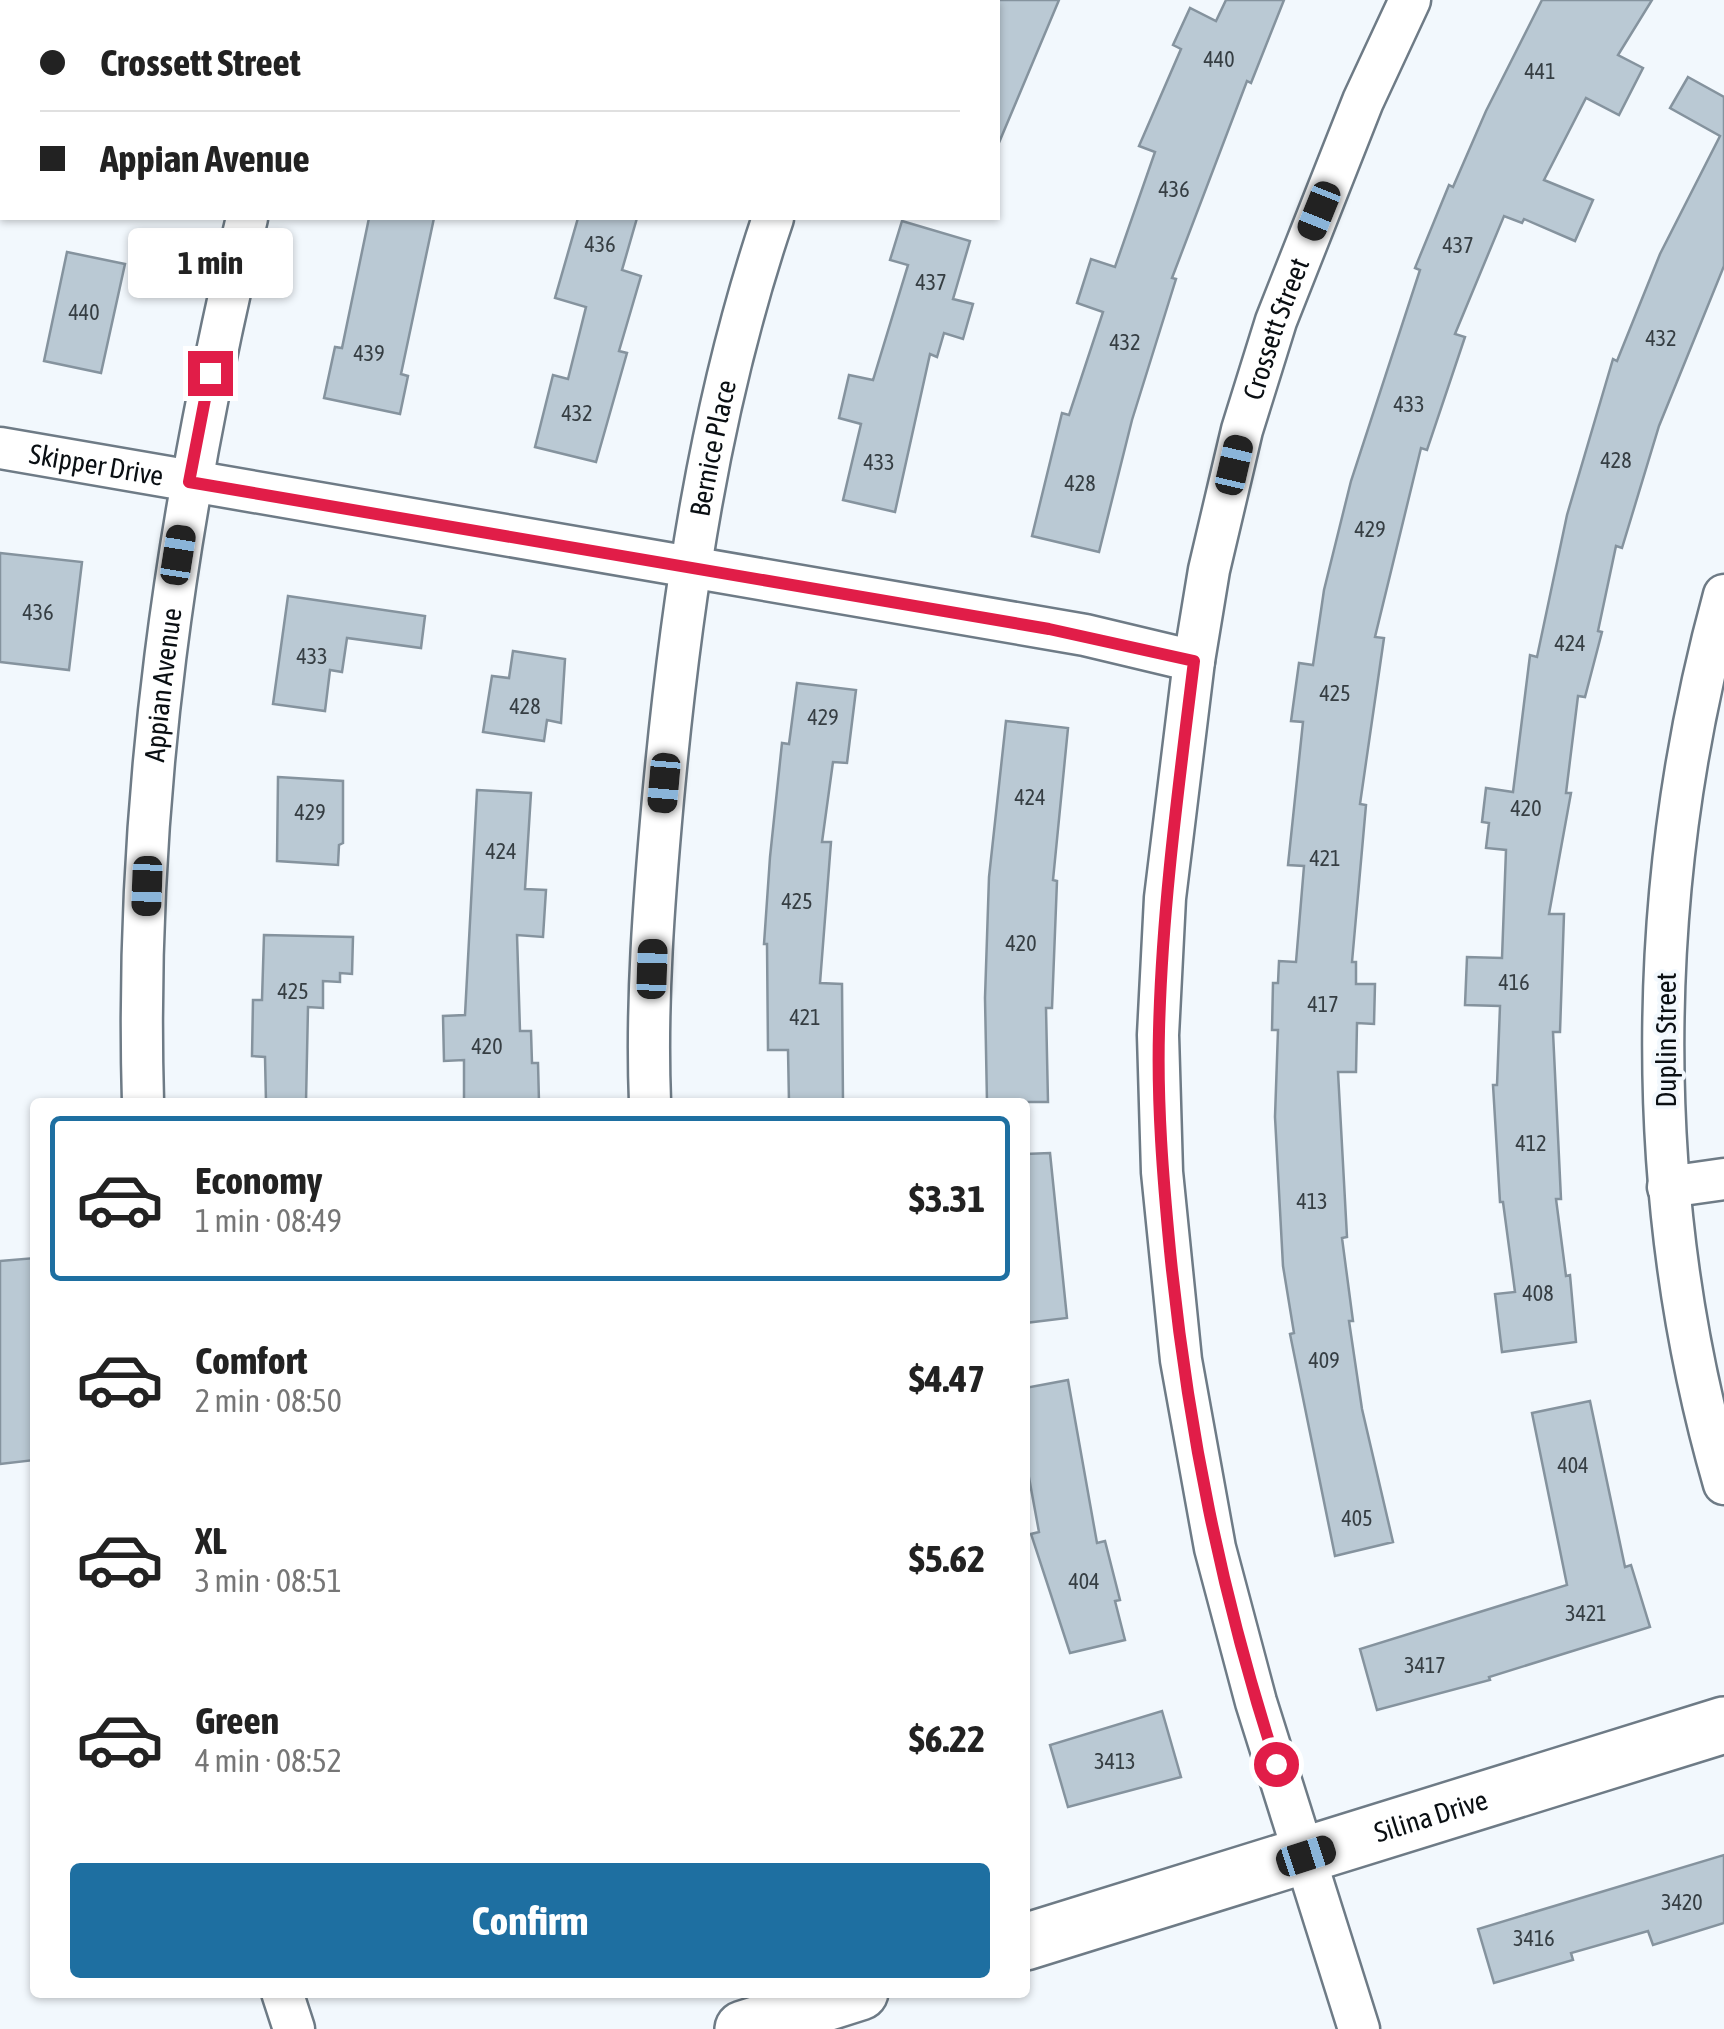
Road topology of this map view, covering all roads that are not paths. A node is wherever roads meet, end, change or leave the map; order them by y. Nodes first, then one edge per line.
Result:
1 (1410, 0) edge
2 (246, 220) edge
3 (773, 220) edge
4 (0, 448) edge
5 (189, 482) junction
6 (691, 566) junction
7 (1724, 595) edge
8 (1194, 661) junction
9 (144, 1098) edge
10 (650, 1098) edge
11 (1724, 1179) edge
12 (1668, 1187) junction
13 (1724, 1484) edge
14 (1724, 1725) edge
15 (1306, 1856) junction
16 (1030, 1940) edge
17 (284, 1998) edge
18 (832, 2005) edge
19 (294, 2029) edge
20 (743, 2029) edge
21 (1359, 2029) edge

1 - 8 street, Crossett Street
2 - 5 street, Appian Avenue
3 - 6 street, Bernice Place
4 - 5 street, Skipper Drive
5 - 6 street, Skipper Drive
5 - 9 street, Appian Avenue
6 - 8 street, Skipper Drive
6 - 10 street, Bernice Place
7 - 12 street, Duplin Street
8 - 15 street, Crossett Street
11 - 12 street
12 - 13 street, Duplin Street
14 - 15 street, Silina Drive
15 - 16 street, Silina Drive
15 - 21 street, Crossett Street
17 - 19 street
18 - 20 street

